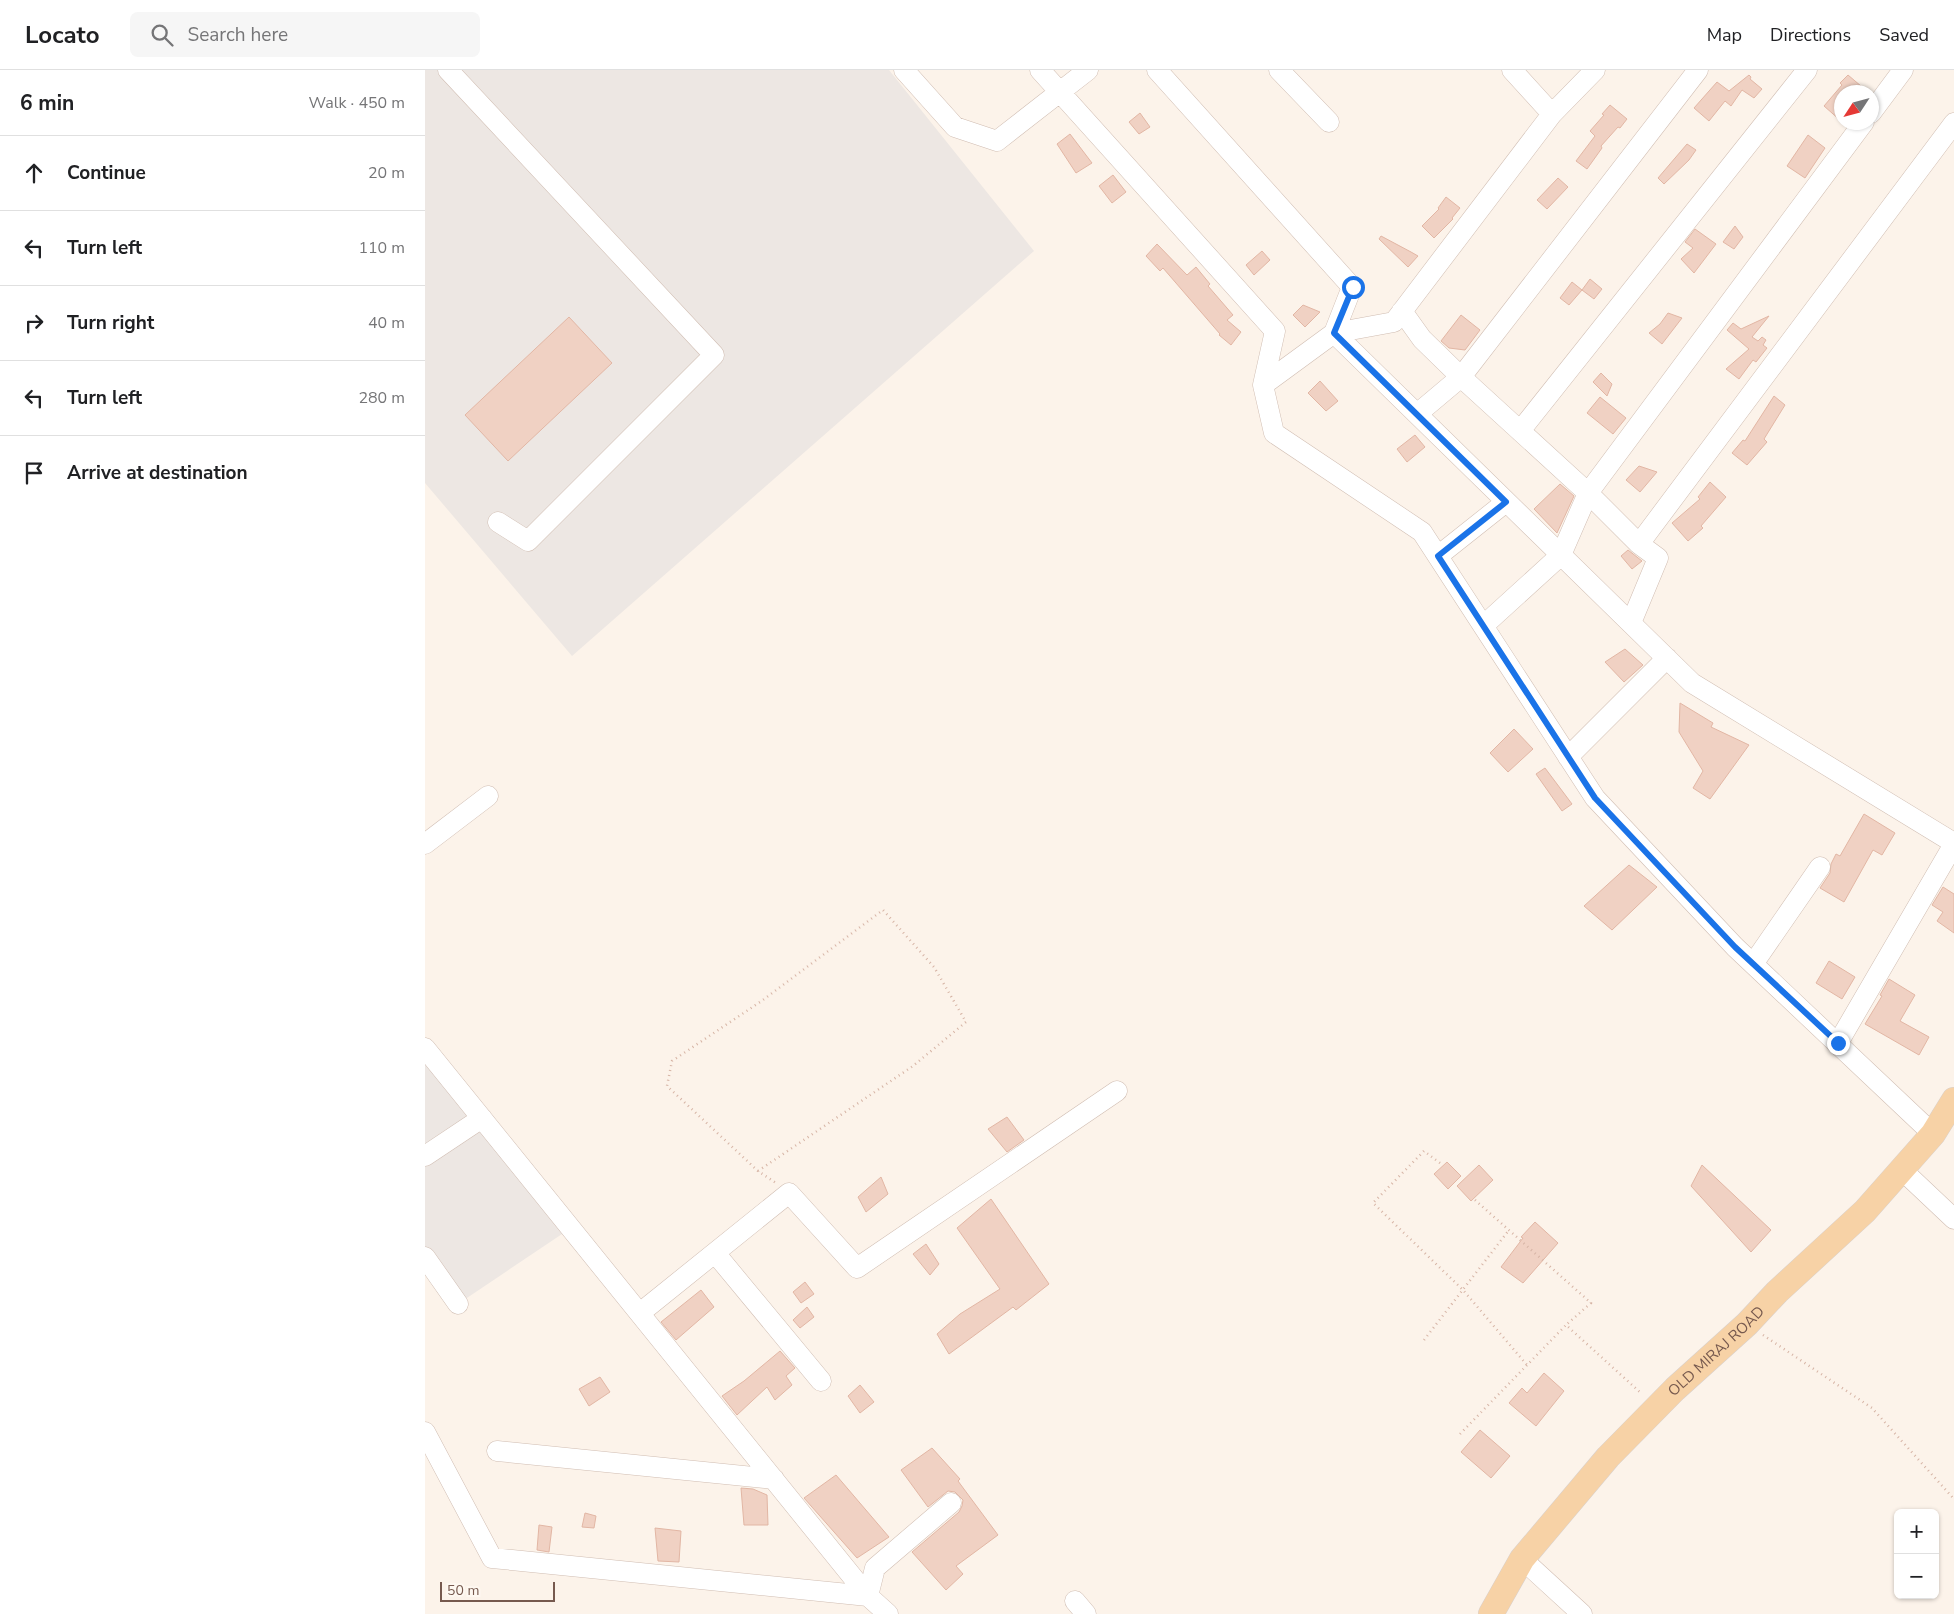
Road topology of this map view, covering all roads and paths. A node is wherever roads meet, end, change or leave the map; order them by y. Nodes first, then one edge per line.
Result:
1 (448, 70) edge
2 (904, 70) edge
3 (1040, 70) edge
4 (1088, 70) edge
5 (1157, 70) edge
6 (1279, 70) edge
7 (1512, 70) edge
8 (1595, 70) edge
9 (1698, 70) edge
10 (1807, 70) edge
11 (1894, 74) edge
12 (1060, 92) junction
13 (1879, 99) edge
14 (1552, 114) junction
15 (1329, 122) dead end
16 (1954, 124) edge
17 (1858, 130) edge
18 (1402, 311) junction
19 (1334, 333) junction
20 (1461, 377) junction
21 (1263, 385) junction
22 (1417, 414) junction
23 (1519, 431) junction
24 (1588, 493) junction
25 (1506, 502) junction
26 (498, 522) dead end
27 (1639, 544) junction
28 (1561, 555) junction
29 (1438, 556) junction
30 (1631, 623) junction
31 (1483, 626) junction
32 (1667, 658) junction
33 (1568, 757) junction
34 (488, 796) dead end
35 (425, 844) edge
36 (1954, 844) edge
37 (1820, 867) dead end
38 (1753, 964) junction
39 (1838, 1043) junction
40 (425, 1048) edge
41 (1117, 1091) dead end
42 (1954, 1100) edge
43 (481, 1118) junction
44 (1933, 1134) junction
45 (425, 1156) edge
46 (1440, 1163) dead end
47 (1901, 1169) junction
48 (757, 1171) junction
49 (789, 1192) junction
50 (1475, 1200) dead end
51 (1954, 1218) edge
52 (1509, 1230) junction
53 (715, 1253) junction
54 (425, 1256) edge
55 (1463, 1290) junction
56 (458, 1304) dead end
57 (640, 1314) junction
58 (1747, 1324) junction
59 (1566, 1325) junction
60 (1424, 1340) dead end
61 (1527, 1365) junction
62 (821, 1381) dead end
63 (1659, 1408) junction
64 (425, 1432) edge
65 (1460, 1434) dead end
66 (497, 1451) dead end
67 (774, 1479) junction
68 (1954, 1499) edge
69 (951, 1503) dead end
70 (1522, 1559) junction
71 (868, 1596) junction
72 (888, 1614) edge
73 (1491, 1614) edge
74 (1582, 1614) edge

1 - 26 street
2 - 12 street
3 - 12 street
4 - 12 street
5 - 19 street
6 - 15 street
7 - 14 street
8 - 14 street
9 - 20 street
10 - 23 street
11 - 13 street
12 - 21 street
14 - 18 street
16 - 27 street
17 - 24 street
18 - 19 street
18 - 20 street
19 - 21 street
19 - 22 street
20 - 22 street
20 - 23 street
21 - 29 street
22 - 25 street
23 - 24 street
24 - 27 street
24 - 28 street
25 - 28 street
25 - 29 street
27 - 30 street
28 - 30 street
28 - 31 street
29 - 31 street
30 - 32 street
31 - 33 street
32 - 33 street
32 - 36 street
33 - 38 street
34 - 35 street
36 - 39 street
37 - 38 street
38 - 39 street
39 - 44 street
40 - 43 street
41 - 49 street
42 - 44 main road, OLD MIRAJ ROAD
43 - 45 street
43 - 57 street
44 - 47 main road, OLD MIRAJ ROAD
46 - 55 path
47 - 51 street
47 - 58 main road, OLD MIRAJ ROAD
48 - 48 path
48 - 49 path
49 - 53 street
50 - 52 path
52 - 55 path
52 - 59 path
53 - 57 street
53 - 62 street
54 - 56 street
55 - 60 path
55 - 61 path
57 - 67 street
58 - 63 main road, OLD MIRAJ ROAD
58 - 68 path
59 - 61 path
59 - 63 path
61 - 65 path
63 - 70 main road, OLD MIRAJ ROAD
64 - 71 street
66 - 67 street
67 - 71 street
69 - 71 street
70 - 73 main road, OLD MIRAJ ROAD
70 - 74 street
71 - 72 street

